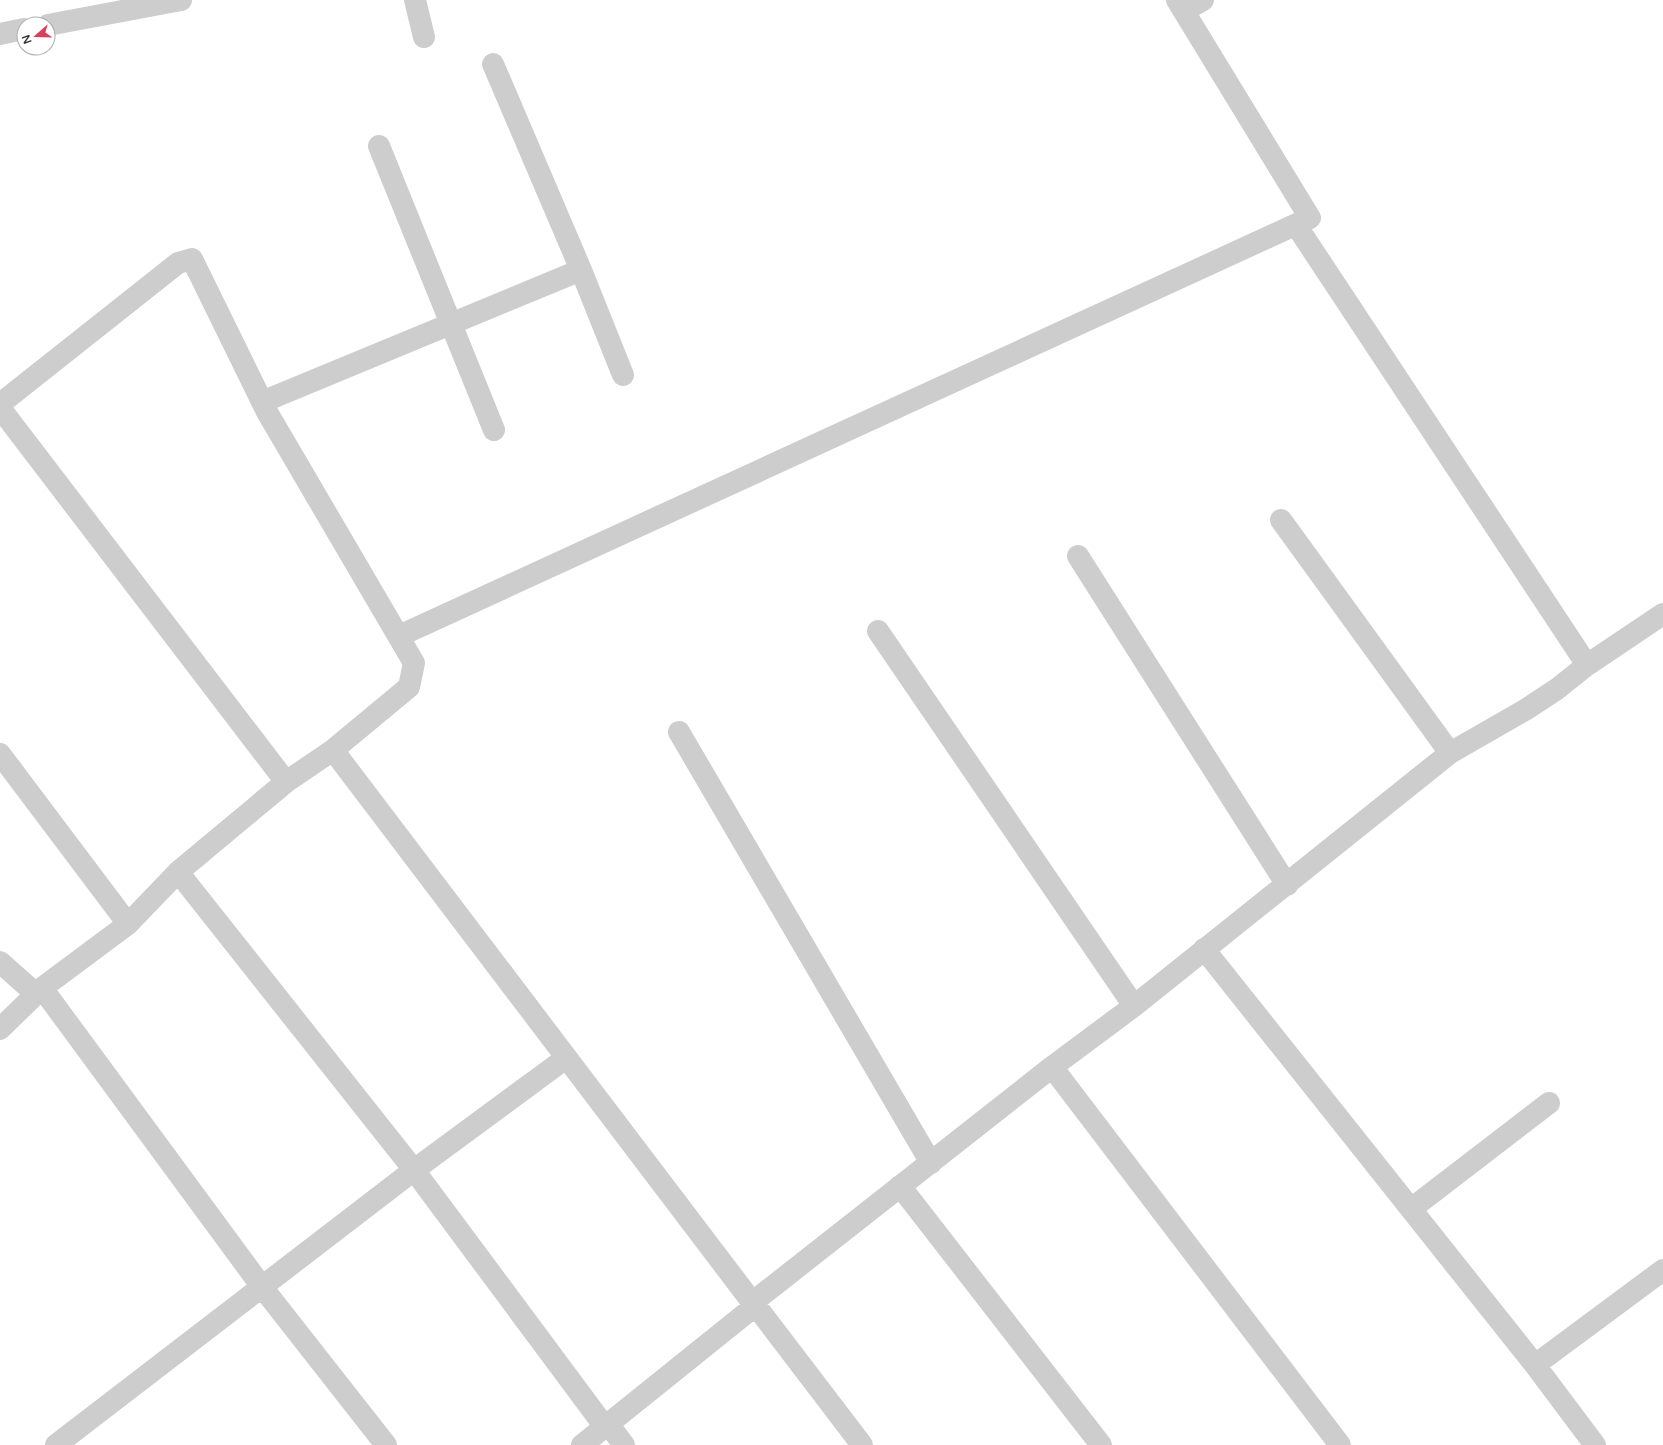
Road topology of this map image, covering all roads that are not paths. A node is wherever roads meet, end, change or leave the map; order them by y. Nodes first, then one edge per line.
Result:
1 (181, 0) edge
2 (415, 0) edge
3 (1203, 0) edge
4 (1180, 6) edge
5 (56, 23) edge
6 (16, 31) edge
7 (0, 34) edge
8 (424, 37) dead end
9 (493, 64) dead end
10 (379, 146) dead end
11 (1296, 225) junction
12 (582, 270) junction
13 (450, 324) junction
14 (623, 375) dead end
15 (262, 402) junction
16 (0, 404) edge
17 (0, 408) edge
18 (494, 430) dead end
19 (1281, 520) dead end
20 (1078, 556) dead end
21 (1659, 624) edge
22 (878, 631) dead end
23 (399, 636) junction
24 (1587, 665) junction
25 (679, 732) dead end
26 (334, 750) junction
27 (1450, 753) junction
28 (0, 754) edge
29 (286, 782) junction
30 (178, 872) junction
31 (1287, 885) junction
32 (128, 924) junction
33 (1204, 949) junction
34 (0, 962) edge
35 (39, 991) junction
36 (1134, 1006) junction
37 (0, 1029) edge
38 (566, 1058) junction
39 (1052, 1067) junction
40 (1549, 1103) dead end
41 (931, 1163) junction
42 (414, 1170) junction
43 (900, 1186) junction
44 (1411, 1209) junction
45 (1663, 1270) edge
46 (262, 1287) junction
47 (754, 1304) junction
48 (1535, 1365) junction
49 (606, 1425) junction
50 (56, 1445) edge
51 (386, 1445) edge
52 (582, 1445) edge
53 (624, 1445) edge
54 (862, 1445) edge
55 (1101, 1445) edge
56 (1340, 1445) edge
57 (1595, 1445) edge

1 - 5 street
2 - 8 street
3 - 4 street
4 - 11 street
6 - 7 street
9 - 12 street
10 - 13 street
11 - 23 street
11 - 24 street
12 - 13 street
12 - 14 street
13 - 15 street
13 - 18 street
15 - 16 street
15 - 23 street
17 - 29 street
19 - 27 street
20 - 31 street
21 - 24 street
22 - 36 street
23 - 26 street
24 - 27 street
25 - 41 street
26 - 29 street
26 - 38 street
27 - 31 street
28 - 32 street
29 - 30 street
30 - 32 street
30 - 42 street
31 - 33 street
32 - 35 street
33 - 36 street
33 - 44 street
34 - 35 street
35 - 37 street
35 - 46 street
36 - 39 street
38 - 42 street
38 - 47 street
39 - 41 street
39 - 56 street
40 - 44 street
41 - 43 street
42 - 46 street
42 - 49 street
43 - 47 street
43 - 55 street
44 - 48 street
45 - 48 street
46 - 50 street
46 - 51 street
47 - 49 street
47 - 54 street
48 - 57 street
49 - 52 street
49 - 53 street

